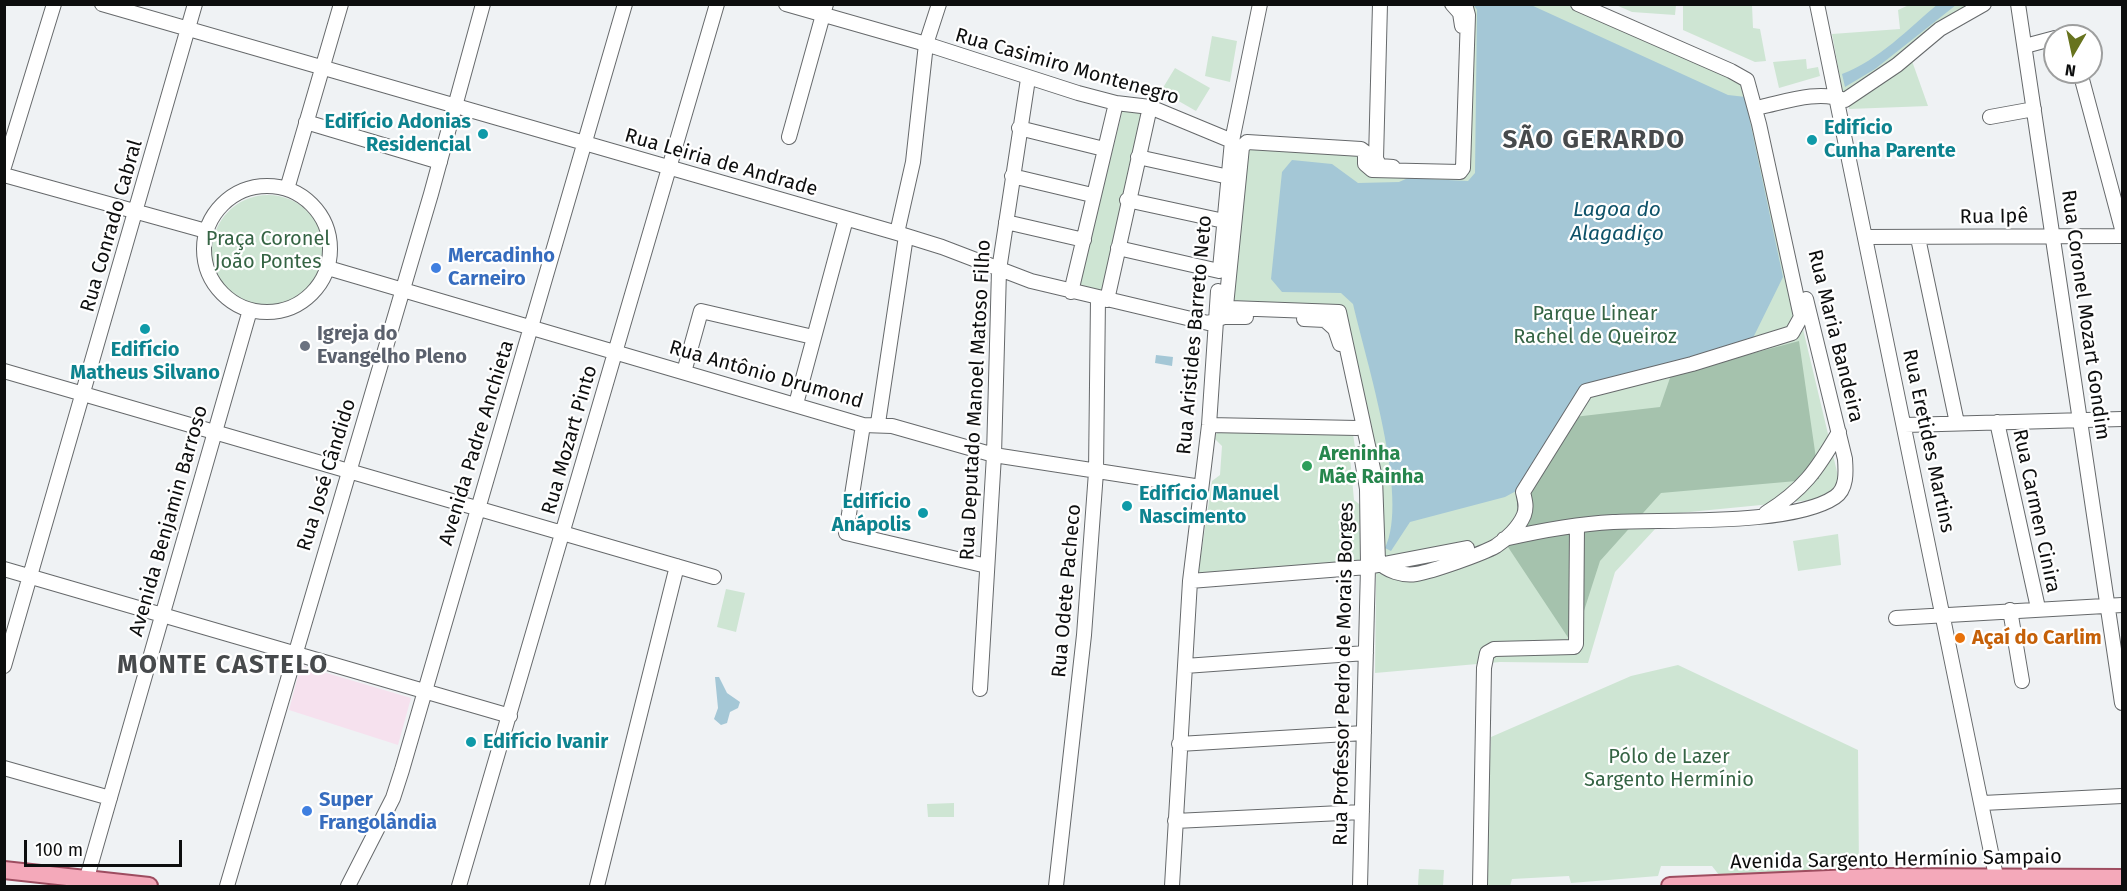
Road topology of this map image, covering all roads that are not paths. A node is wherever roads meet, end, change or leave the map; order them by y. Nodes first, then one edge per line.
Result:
1 (54, 4) edge
2 (102, 4) edge
3 (195, 4) edge
4 (341, 4) edge
5 (483, 4) edge
6 (625, 4) edge
7 (717, 4) edge
8 (786, 4) edge
9 (939, 4) edge
10 (1260, 4) edge
11 (1380, 4) edge
12 (1452, 4) edge
13 (1465, 4) edge
14 (1578, 4) edge
15 (1600, 4) edge
16 (1817, 4) edge
17 (1984, 4) edge
18 (2018, 4) edge
19 (824, 10) edge
20 (188, 30) junction
21 (2043, 41) edge
22 (926, 44) junction
23 (2025, 46) junction
24 (322, 67) junction
25 (1028, 79) junction
26 (2083, 84) edge
27 (1835, 96) junction
28 (1116, 102) junction
29 (1150, 107) junction
30 (1761, 107) junction
31 (456, 108) junction
32 (2034, 108) junction
33 (1990, 117) dead end
34 (306, 122) junction
35 (1019, 128) junction
36 (789, 137) dead end
37 (1232, 138) junction
38 (1376, 142) junction
39 (585, 144) junction
40 (1104, 149) junction
41 (1138, 157) junction
42 (440, 162) junction
43 (4, 167) edge
44 (670, 168) junction
45 (4, 175) edge
46 (1012, 176) junction
47 (1229, 177) junction
48 (287, 189) junction
49 (1092, 195) junction
50 (1127, 200) junction
51 (136, 213) junction
52 (846, 219) junction
53 (1224, 221) junction
54 (1006, 222) junction
55 (2122, 229) edge
56 (206, 231) junction
57 (901, 235) junction
58 (2055, 236) junction
59 (2122, 236) edge
60 (1866, 237) junction
61 (1918, 238) junction
62 (1084, 240) junction
63 (1118, 248) junction
64 (328, 268) junction
65 (999, 270) junction
66 (1220, 271) junction
67 (403, 289) junction
68 (1071, 292) junction
69 (1102, 299) junction
70 (250, 310) junction
71 (1216, 320) junction
72 (1330, 324) joint
73 (532, 328) junction
74 (813, 338) junction
75 (617, 352) junction
76 (4, 371) edge
77 (684, 372) junction
78 (84, 395) junction
79 (796, 404) junction
80 (2122, 419) edge
81 (2081, 420) junction
82 (1997, 422) junction
83 (878, 423) junction
84 (1957, 423) junction
85 (863, 424) junction
86 (1209, 425) junction
87 (1905, 425) junction
88 (1357, 428) junction
89 (215, 432) junction
90 (1839, 432) junction
91 (994, 455) junction
92 (347, 471) junction
93 (1095, 472) junction
94 (1201, 488) junction
95 (477, 509) junction
96 (1762, 516) junction
97 (1577, 526) junction
98 (563, 534) junction
99 (1504, 539) junction
100 (677, 566) junction
101 (987, 566) junction
102 (1375, 566) junction
103 (4, 569) edge
104 (30, 577) junction
105 (714, 577) dead end
106 (1190, 581) junction
107 (2116, 605) edge
108 (2038, 608) junction
109 (2010, 610) junction
110 (1943, 614) junction
111 (162, 615) junction
112 (1896, 618) dead end
113 (1366, 653) junction
114 (295, 654) junction
115 (4, 666) edge
116 (1185, 666) junction
117 (2022, 681) dead end
118 (980, 689) dead end
119 (425, 692) junction
120 (2122, 703) edge
121 (510, 716) junction
122 (1364, 733) junction
123 (1179, 744) junction
124 (4, 768) edge
125 (2122, 796) edge
126 (110, 798) junction
127 (1983, 803) junction
128 (1362, 812) junction
129 (1175, 821) junction
130 (4, 870) edge
131 (2122, 878) edge
132 (86, 881) junction
133 (1998, 881) edge
134 (1748, 885) edge
135 (149, 886) edge
136 (227, 886) edge
137 (348, 886) edge
138 (459, 886) edge
139 (597, 886) edge
140 (1056, 886) edge
141 (1172, 886) edge
142 (1360, 886) edge
143 (1480, 886) edge
144 (1670, 886) edge

1 - 43 street
2 - 20 street, Rua Leiria de Andrade
3 - 20 street, Rua Conrado Cabral
4 - 24 street
5 - 31 street, Rua José Cândido
6 - 39 street, Avenida Padre Anchieta
7 - 44 street, Rua Mozart Pinto
8 - 19 street, Rua Casimiro Montenegro
9 - 22 street
10 - 37 street, Rua Aristides Barreto Neto
11 - 38 street
12 - 38 street
13 - 102 street
14 - 99 street
15 - 30 street, Rua Maria Bandeira
16 - 27 street, Rua Eretides Martins
17 - 27 street
18 - 23 street, Rua Coronel Mozart Gondim
19 - 22 street, Rua Casimiro Montenegro
19 - 36 street
20 - 24 street, Rua Leiria de Andrade
20 - 51 street, Rua Conrado Cabral
21 - 23 street
22 - 25 street, Rua Casimiro Montenegro
22 - 57 street
23 - 32 street, Rua Coronel Mozart Gondim
24 - 31 street, Rua Leiria de Andrade
24 - 34 street
25 - 28 street, Rua Casimiro Montenegro
25 - 35 street, Rua Deputado Manoel Matoso Filho
26 - 55 street
27 - 30 street
27 - 60 street, Rua Eretides Martins
28 - 29 street, Rua Casimiro Montenegro
28 - 40 street
29 - 37 street, Rua Casimiro Montenegro
29 - 41 street, Rua Odete Pacheco
30 - 90 street, Rua Maria Bandeira
31 - 39 street, Rua Leiria de Andrade
31 - 42 street, Rua José Cândido
32 - 33 street
32 - 58 street, Rua Coronel Mozart Gondim
34 - 42 street
34 - 48 street
35 - 40 street
35 - 46 street, Rua Deputado Manoel Matoso Filho
37 - 38 street, Rua Casimiro Montenegro
37 - 47 street, Rua Aristides Barreto Neto
39 - 44 street, Rua Leiria de Andrade
39 - 73 street, Avenida Padre Anchieta
40 - 49 street
41 - 47 street
41 - 50 street, Rua Odete Pacheco
42 - 67 street, Rua José Cândido
44 - 52 street, Rua Leiria de Andrade
44 - 75 street, Rua Mozart Pinto
45 - 51 street
46 - 49 street
46 - 54 street, Rua Deputado Manoel Matoso Filho
47 - 53 street, Rua Aristides Barreto Neto
48 - 56 street
48 - 64 street
49 - 62 street
50 - 53 street
50 - 63 street, Rua Odete Pacheco
51 - 56 street
51 - 78 street, Rua Conrado Cabral
52 - 57 street, Rua Leiria de Andrade
52 - 74 street
53 - 66 street, Rua Aristides Barreto Neto
54 - 62 street
54 - 65 street, Rua Deputado Manoel Matoso Filho
56 - 70 street
57 - 65 street, Rua Leiria de Andrade
57 - 83 street
58 - 59 street, Rua Ipê
58 - 61 street, Rua Ipê
58 - 81 street, Rua Coronel Mozart Gondim
60 - 61 street, Rua Ipê
60 - 87 street, Rua Eretides Martins
61 - 84 street
62 - 68 street
63 - 66 street
63 - 69 street, Rua Odete Pacheco
64 - 67 street, Rua Antônio Drumond
64 - 70 street
65 - 68 street, Rua Leiria de Andrade
65 - 91 street, Rua Deputado Manoel Matoso Filho
66 - 71 street, Rua Aristides Barreto Neto
67 - 73 street, Rua Antônio Drumond
67 - 92 street, Rua José Cândido
68 - 69 street, Rua Leiria de Andrade
69 - 71 street, Rua Leiria de Andrade
69 - 93 street, Rua Odete Pacheco
70 - 89 street, Avenida Benjamin Barroso
71 - 72 street, Rua Leiria de Andrade
71 - 86 street, Rua Aristides Barreto Neto
72 - 88 street, Rua Professor Pedro de Morais Borges
73 - 75 street, Rua Antônio Drumond
73 - 95 street, Avenida Padre Anchieta
74 - 77 street
74 - 79 street
75 - 77 street, Rua Antônio Drumond
75 - 98 street, Rua Mozart Pinto
76 - 78 street
77 - 79 street, Rua Antônio Drumond
78 - 89 street
78 - 104 street, Rua Conrado Cabral
79 - 85 street, Rua Antônio Drumond
80 - 81 street
81 - 82 street
81 - 107 street, Rua Coronel Mozart Gondim
82 - 84 street
82 - 108 street, Rua Carmen Cinira
83 - 85 street, Rua Antônio Drumond
83 - 91 street, Rua Antônio Drumond
84 - 87 street
85 - 101 street
86 - 88 street
86 - 94 street, Rua Aristides Barreto Neto
87 - 110 street, Rua Eretides Martins
88 - 102 street, Rua Professor Pedro de Morais Borges
89 - 92 street
89 - 111 street, Avenida Benjamin Barroso
90 - 96 street
90 - 96 street, Rua Maria Bandeira
91 - 93 street, Rua Antônio Drumond
91 - 101 street, Rua Deputado Manoel Matoso Filho
92 - 95 street
92 - 114 street, Rua José Cândido
93 - 94 street, Rua Antônio Drumond
93 - 140 street, Rua Odete Pacheco
94 - 106 street, Rua Aristides Barreto Neto
95 - 98 street
95 - 119 street, Avenida Padre Anchieta
96 - 97 street, Rua Maria Bandeira
97 - 99 street, Rua Maria Bandeira
97 - 143 street
98 - 100 street
98 - 121 street, Rua Mozart Pinto
99 - 102 street, Rua Maria Bandeira
100 - 105 street
100 - 139 street
101 - 118 street, Rua Deputado Manoel Matoso Filho
102 - 106 street, Rua Maria Bandeira
102 - 113 street, Rua Professor Pedro de Morais Borges
103 - 104 street
104 - 111 street
104 - 115 street, Rua Conrado Cabral
106 - 116 street, Rua Aristides Barreto Neto
107 - 108 street
107 - 120 street, Rua Coronel Mozart Gondim
108 - 109 street
109 - 110 street
109 - 117 street
110 - 112 street
110 - 127 street, Rua Eretides Martins
111 - 114 street
111 - 126 street, Avenida Benjamin Barroso
113 - 116 street
113 - 122 street, Rua Professor Pedro de Morais Borges
114 - 119 street
114 - 136 street, Rua José Cândido
116 - 123 street, Rua Aristides Barreto Neto
119 - 121 street
119 - 137 street, Avenida Padre Anchieta
121 - 138 street, Rua Mozart Pinto
122 - 123 street
122 - 128 street, Rua Professor Pedro de Morais Borges
123 - 129 street, Rua Aristides Barreto Neto
124 - 126 street
125 - 127 street
126 - 132 street, Avenida Benjamin Barroso
127 - 133 street, Rua Eretides Martins
128 - 129 street
128 - 142 street, Rua Professor Pedro de Morais Borges
129 - 141 street, Rua Aristides Barreto Neto
130 - 132 main road
131 - 133 main road, Avenida Sargento Hermínio Sampaio
132 - 135 main road
133 - 134 main road, Avenida Sargento Hermínio Sampaio
134 - 144 main road, Avenida Sargento Hermínio Sampaio

